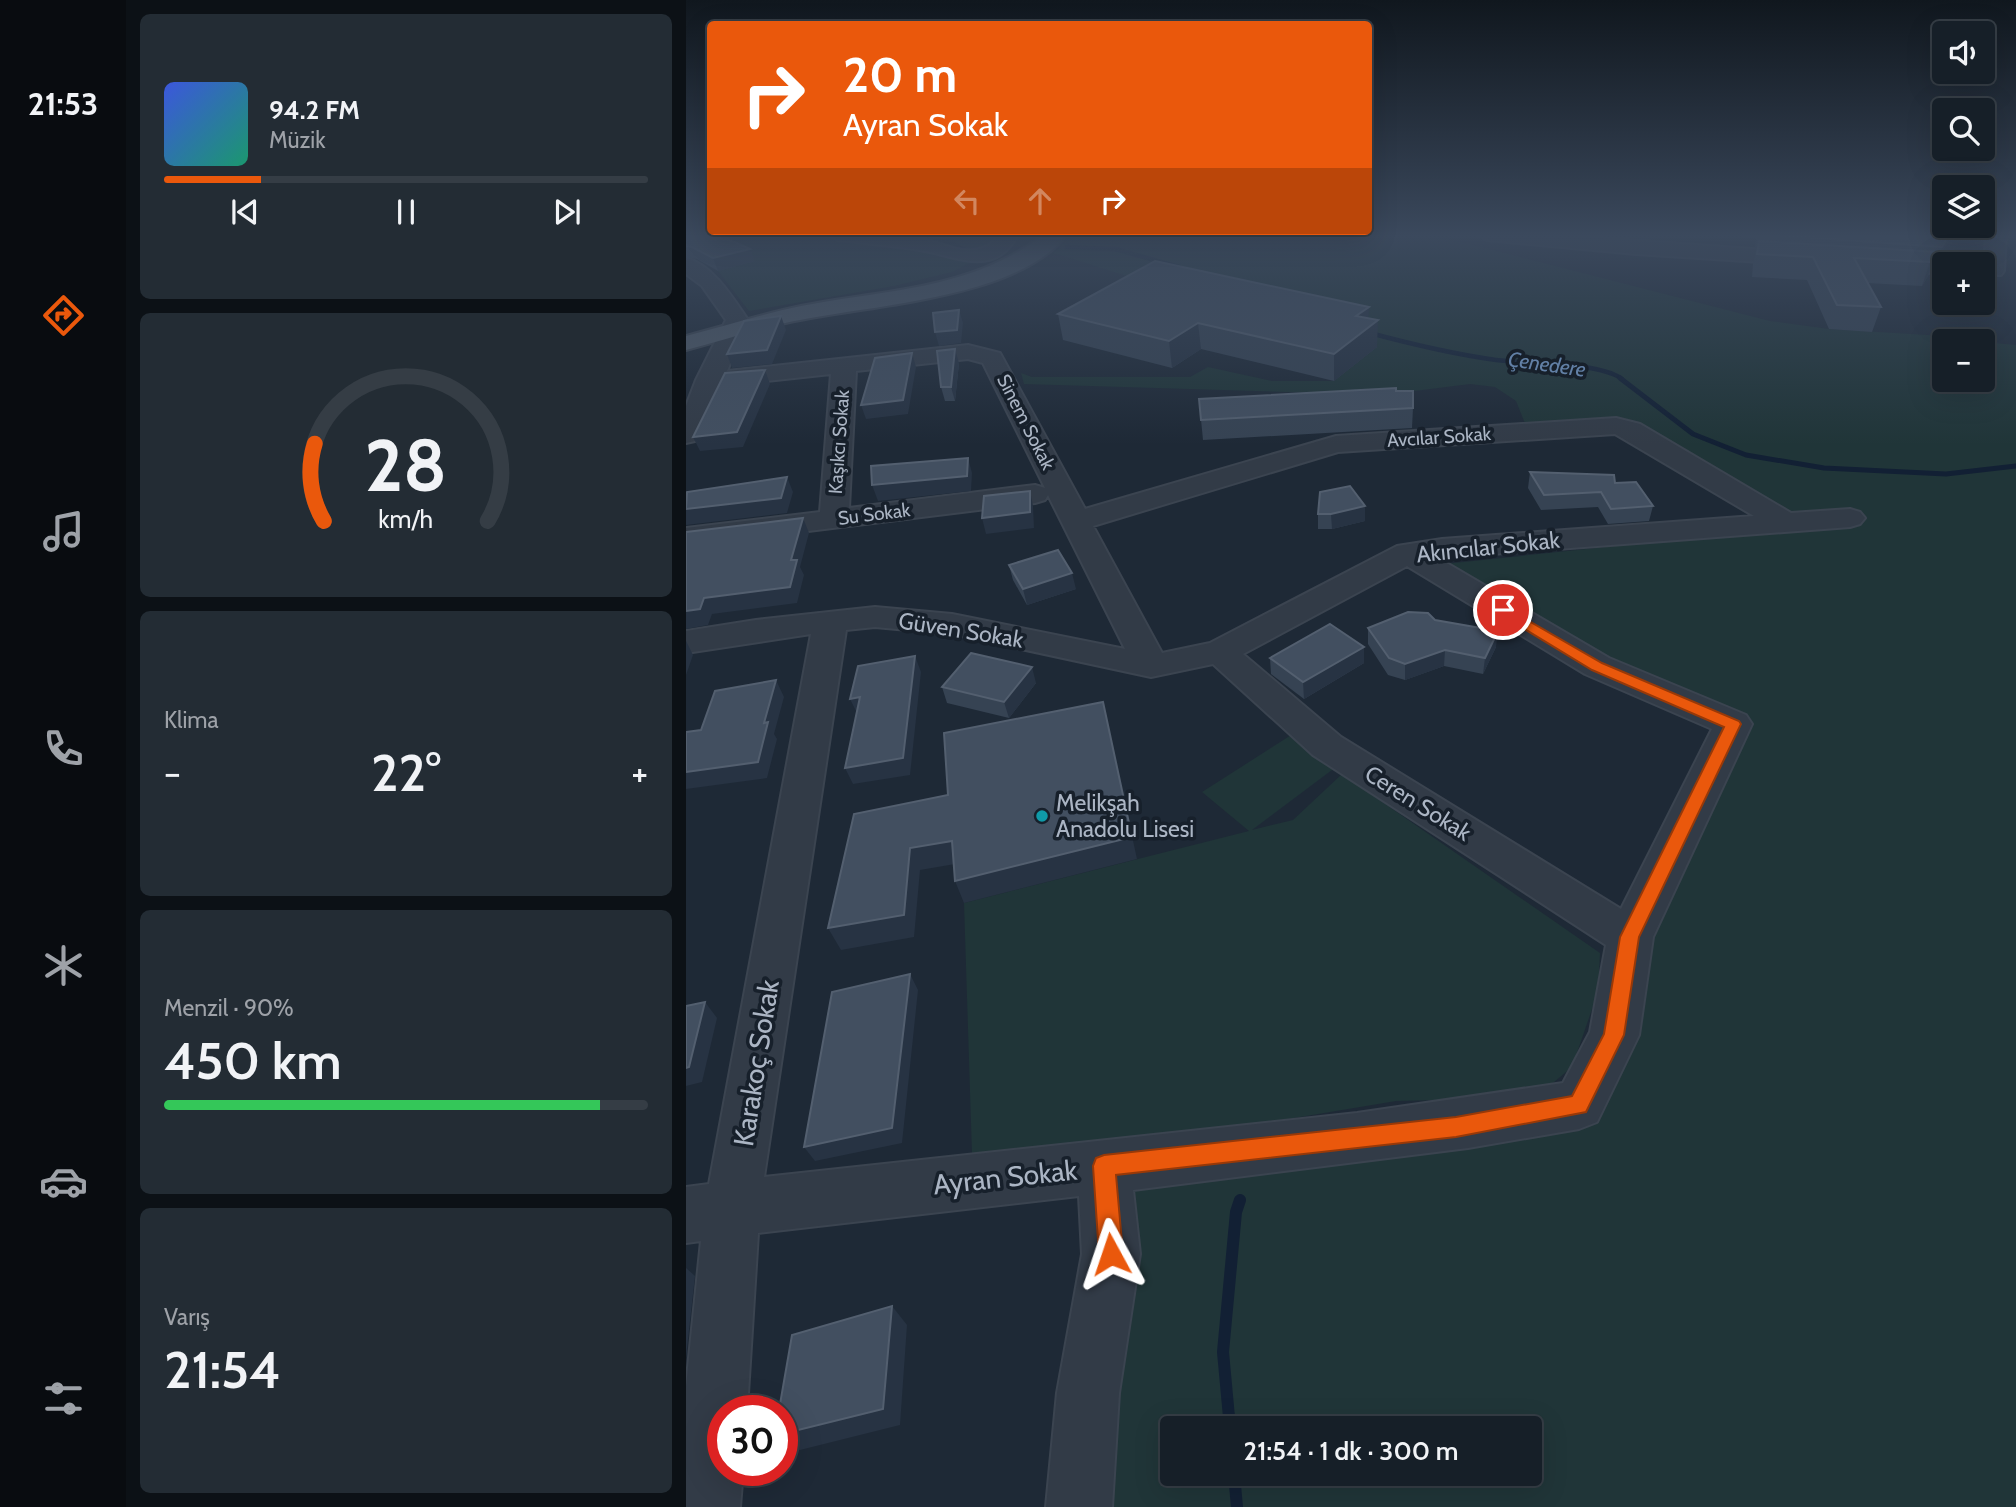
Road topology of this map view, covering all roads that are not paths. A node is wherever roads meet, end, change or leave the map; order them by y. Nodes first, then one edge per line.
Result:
1 (722, 304) edge
2 (832, 304) edge
3 (856, 304) edge
4 (734, 325) junction
5 (686, 334) edge
6 (686, 344) edge
7 (844, 365) junction
8 (708, 380) junction
9 (687, 432) edge
10 (1062, 491) junction
11 (1850, 518) dead end
12 (834, 519) junction
13 (1077, 521) junction
14 (1786, 523) junction
15 (686, 537) edge
16 (1408, 554) junction
17 (830, 622) junction
18 (686, 642) edge
19 (1220, 652) junction
20 (1151, 666) junction
21 (1630, 937) junction
22 (1104, 1166) junction
23 (709, 1212) edge
24 (707, 1507) edge
25 (1079, 1507) edge

1 - 4 street
2 - 4 main road
3 - 4 main road
4 - 5 main road
4 - 6 main road
4 - 8 street
7 - 8 street, Sinem Sokak
7 - 10 street, Sinem Sokak
7 - 12 street, Kaşıkcı Sokak
8 - 9 street
10 - 12 street, Su Sokak
10 - 13 street, Sinem Sokak
11 - 14 street, Akıncılar Sokak
12 - 15 street, Su Sokak
13 - 14 street, Avcılar Sokak
13 - 20 street, Sinem Sokak
14 - 16 street, Akıncılar Sokak
16 - 19 street, Akıncılar Sokak
16 - 21 street, Ayran Sokak
17 - 18 street, Güven Sokak
17 - 20 street, Güven Sokak
17 - 23 street, Karakoç Sokak
19 - 20 street, Akıncılar Sokak
19 - 21 street, Ceren Sokak
21 - 22 street, Ayran Sokak
22 - 23 street, Ayran Sokak
22 - 25 street
23 - 24 street, Karakoç Sokak

